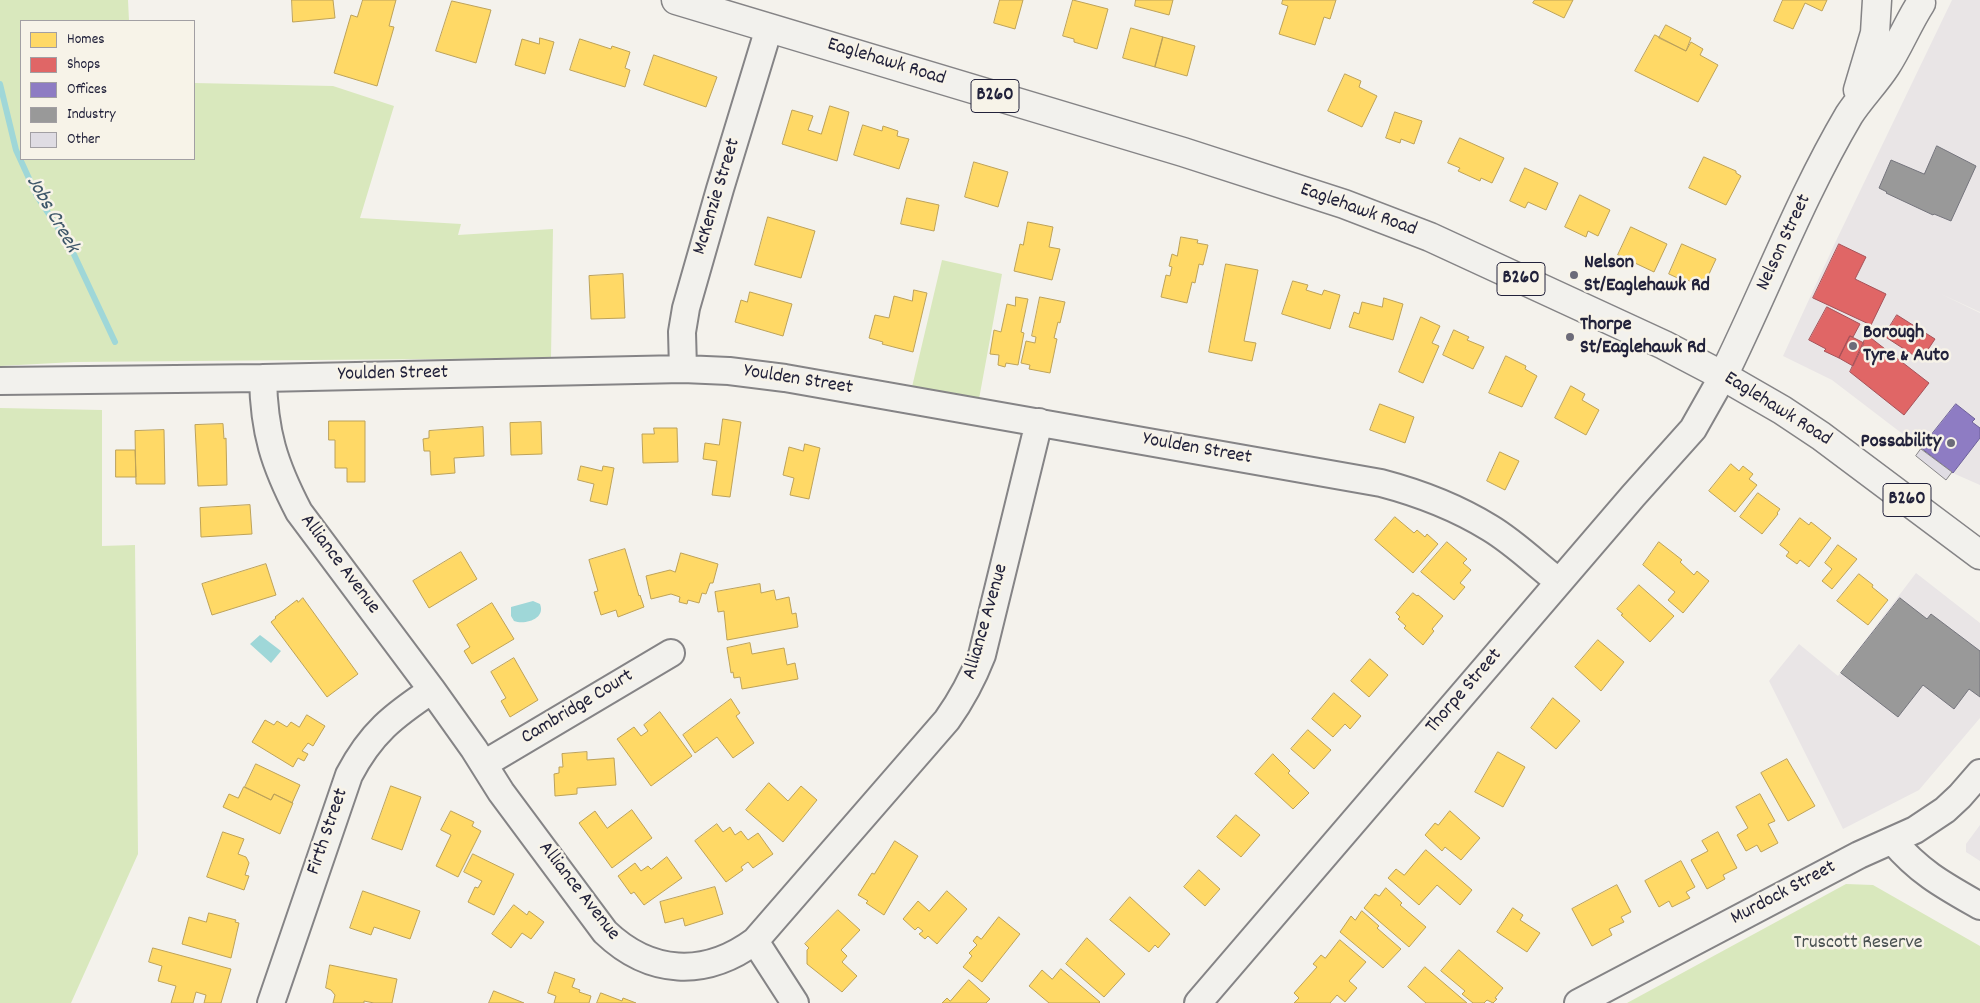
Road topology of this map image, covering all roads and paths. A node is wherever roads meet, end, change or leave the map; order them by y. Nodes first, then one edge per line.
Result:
1 (676, 0) edge
2 (1877, 0) edge
3 (1882, 0) edge
4 (1923, 2) edge
5 (769, 28) junction
6 (1851, 113) junction
7 (683, 369) junction
8 (1724, 376) junction
9 (263, 378) junction
10 (0, 381) edge
11 (1039, 422) junction
12 (1980, 555) edge
13 (1559, 582) junction
14 (671, 652) dead end
15 (432, 690) junction
16 (484, 764) junction
17 (1980, 773) edge
18 (1893, 841) junction
19 (1980, 906) edge
20 (755, 941) junction
21 (271, 1003) edge
22 (795, 1003) edge
23 (1198, 1003) edge
24 (1578, 1003) edge

1 - 5 main road, Eaglehawk Road / B260
2 - 6 main road, Nelson Street
3 - 4 main road
4 - 6 main road, Nelson Street
5 - 7 street, McKenzie Street
5 - 8 main road, Eaglehawk Road / B260
6 - 8 main road, Nelson Street
7 - 9 street, Youlden Street
7 - 11 street, Youlden Street
8 - 12 main road, Eaglehawk Road / B260
8 - 13 street, Thorpe Street
9 - 10 street, Youlden Street
9 - 15 street, Alliance Avenue
11 - 13 street, Youlden Street
11 - 20 street, Alliance Avenue
13 - 23 street, Thorpe Street
14 - 16 street, Cambridge Court
15 - 16 street, Alliance Avenue
15 - 21 street, Firth Street
16 - 20 street, Alliance Avenue
17 - 18 street, Murdock Street
18 - 19 street
18 - 24 street, Murdock Street
20 - 22 street

